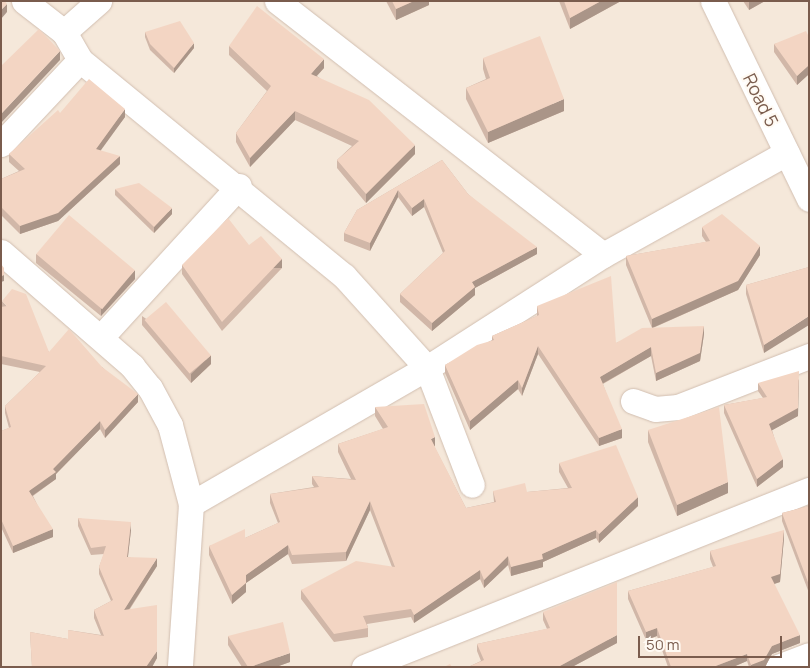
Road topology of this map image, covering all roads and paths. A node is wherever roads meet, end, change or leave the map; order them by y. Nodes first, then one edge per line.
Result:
1 (24, 1) edge
2 (99, 1) edge
3 (277, 1) edge
4 (713, 1) edge
5 (64, 32) junction
6 (80, 60) junction
7 (1, 144) edge
8 (786, 153) junction
9 (239, 186) junction
10 (809, 199) edge
11 (1, 252) edge
12 (603, 255) junction
13 (102, 336) junction
14 (809, 356) edge
15 (427, 368) junction
16 (633, 401) dead end
17 (472, 485) dead end
18 (809, 490) edge
19 (191, 504) junction
20 (809, 655) edge
21 (180, 667) edge
22 (364, 667) edge
23 (778, 667) edge

1 - 5 street
2 - 5 street
3 - 12 street
4 - 8 street, Road 5
5 - 6 street
6 - 7 street
6 - 9 street
8 - 10 street, Road 5
8 - 12 street
9 - 13 street
9 - 15 street
11 - 13 street
12 - 15 street
13 - 19 street
14 - 16 street
15 - 17 street
15 - 19 street
18 - 22 street
19 - 21 street
20 - 23 street

